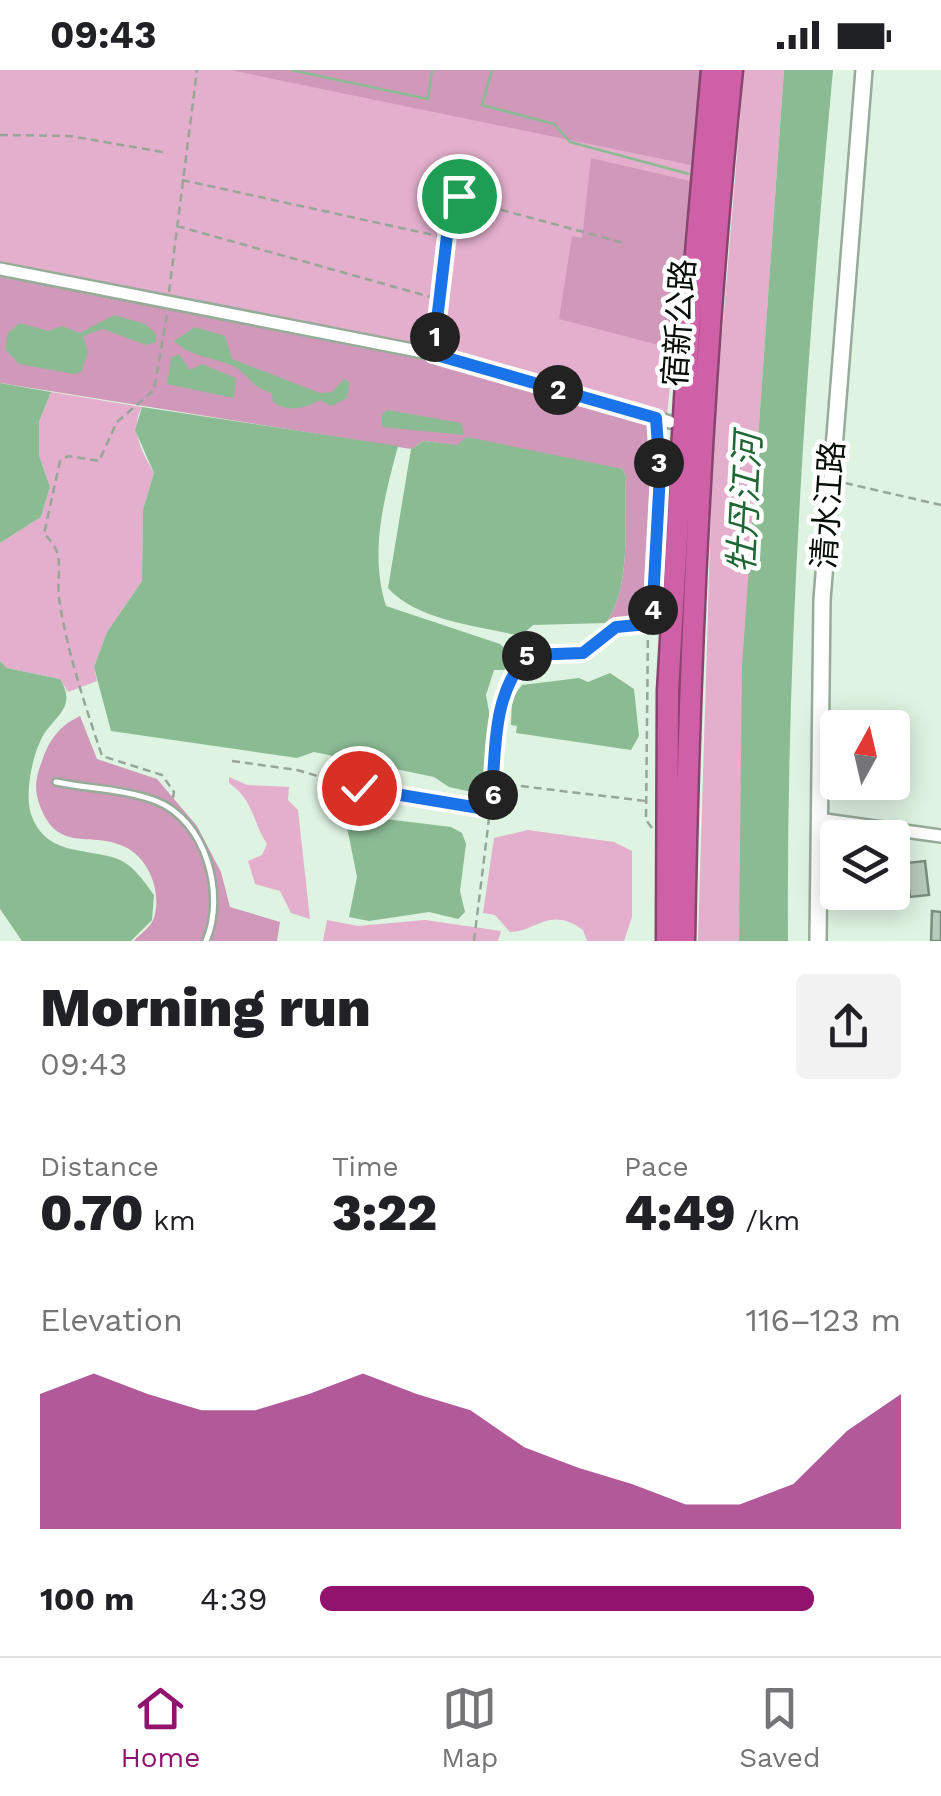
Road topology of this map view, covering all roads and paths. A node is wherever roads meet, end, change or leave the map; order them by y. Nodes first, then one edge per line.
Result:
1 (197, 70) edge
2 (712, 70) edge
3 (732, 70) edge
4 (864, 70) edge
5 (0, 134) edge
6 (168, 153) dead end
7 (181, 180) junction
8 (176, 226) junction
9 (446, 238) junction
10 (624, 242) dead end
11 (0, 269) edge
12 (439, 300) junction
13 (169, 301) junction
14 (433, 354) junction
15 (656, 418) junction
16 (670, 422) dead end
17 (830, 479) junction
18 (941, 505) edge
19 (648, 624) junction
20 (232, 761) dead end
21 (56, 782) dead end
22 (494, 784) junction
23 (646, 801) junction
24 (171, 809) junction
25 (491, 810) junction
26 (818, 819) junction
27 (659, 834) dead end
28 (941, 836) edge
29 (817, 855) junction
30 (820, 855) edge
31 (206, 941) edge
32 (474, 941) edge
33 (667, 941) edge
34 (684, 941) edge
35 (818, 941) edge

1 - 7 path
2 - 33 highway, 宿新公路
3 - 34 highway, 宿新公路
4 - 17 street, 清水江路
5 - 6 path
7 - 8 path
7 - 9 path
8 - 12 path
8 - 13 path
9 - 10 path
9 - 12 path
11 - 13 street
12 - 14 path
13 - 14 street
13 - 24 path
14 - 15 street
15 - 16 street
15 - 19 path
17 - 18 path
17 - 26 street, 清水江路
19 - 22 path
19 - 23 path
20 - 25 path
21 - 24 lane
22 - 23 path
22 - 25 path
23 - 27 path
24 - 31 lane
25 - 32 path
26 - 28 street
26 - 29 street, 清水江路
29 - 30 lane
29 - 35 street, 清水江路

